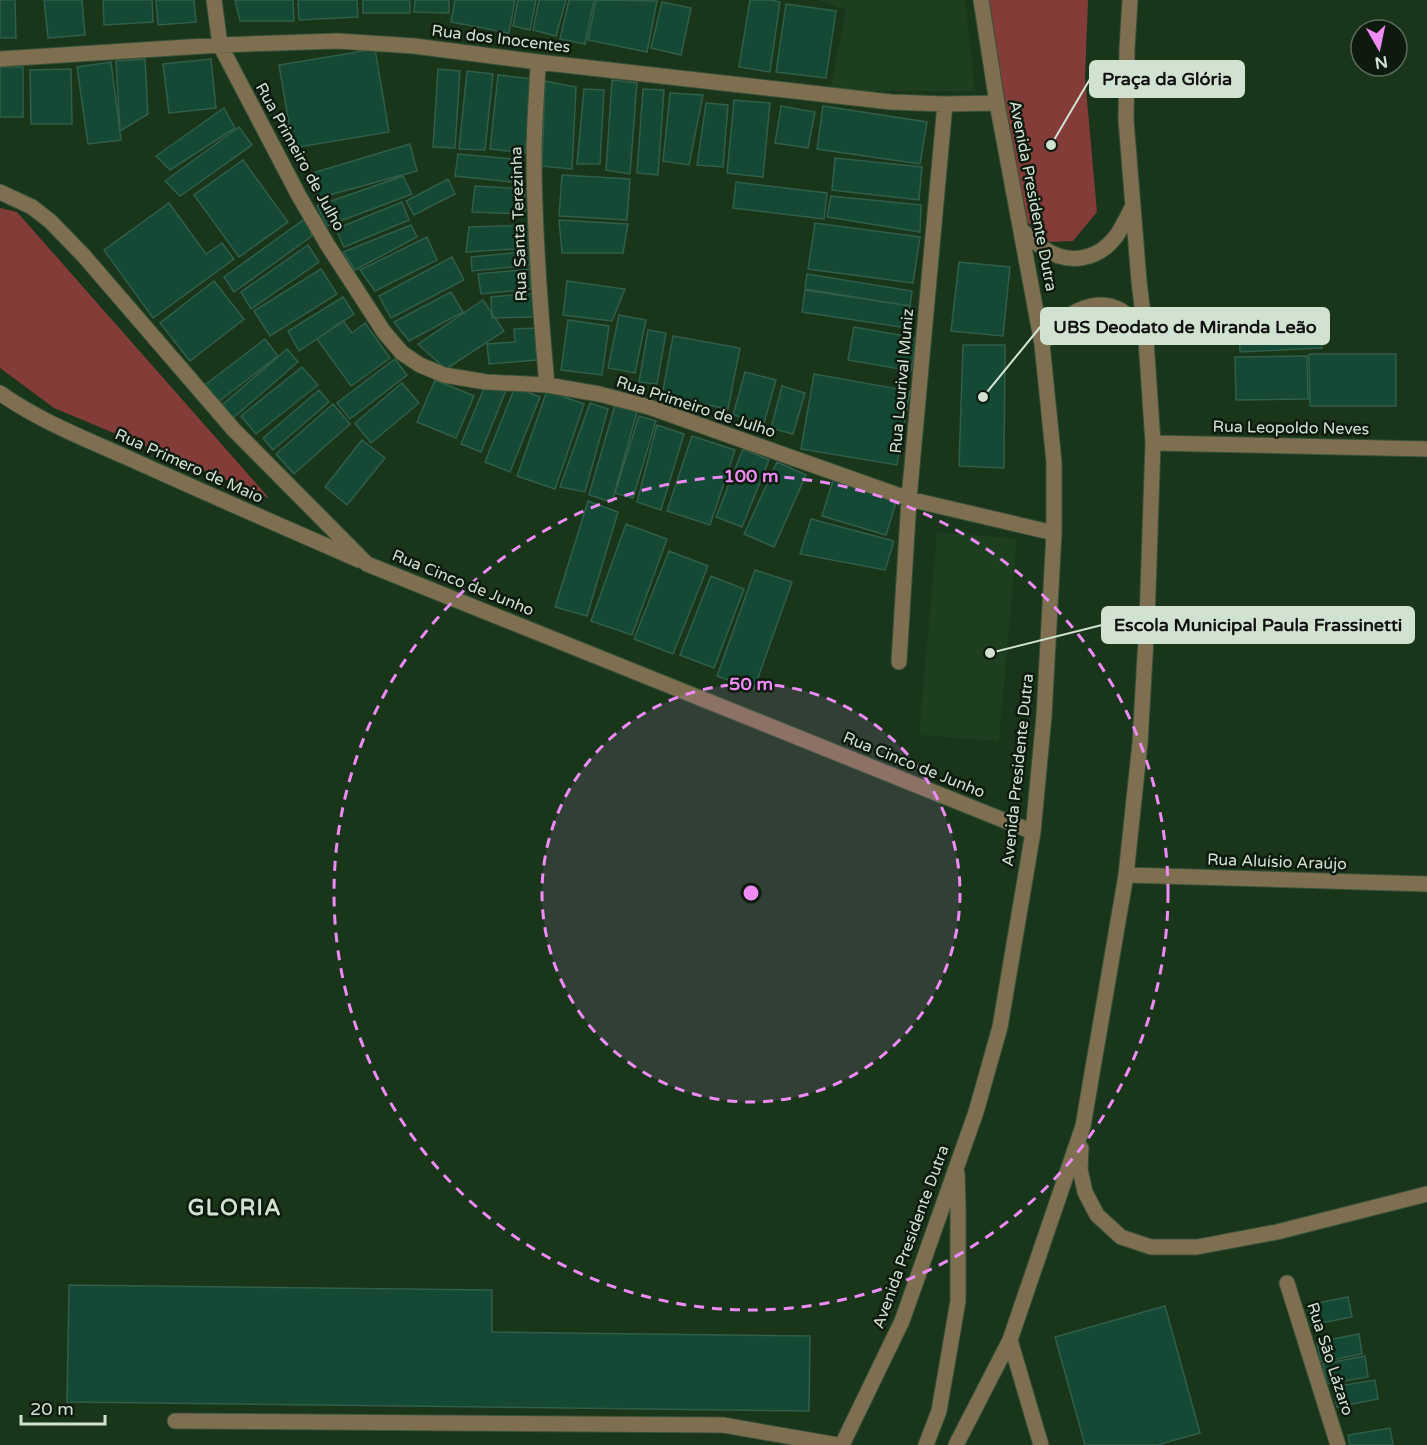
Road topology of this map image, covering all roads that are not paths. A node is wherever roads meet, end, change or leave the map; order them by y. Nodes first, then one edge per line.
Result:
1 (214, 0) edge
2 (981, 0) edge
3 (1130, 0) edge
4 (220, 45) junction
5 (0, 59) edge
6 (538, 62) junction
7 (997, 103) junction
8 (945, 104) junction
9 (0, 192) edge
10 (1133, 206) junction
11 (1022, 230) junction
12 (1146, 340) junction
13 (1042, 344) junction
14 (547, 385) junction
15 (0, 393) edge
16 (1153, 442) junction
17 (1427, 449) edge
18 (909, 499) junction
19 (1054, 533) junction
20 (368, 564) junction
21 (899, 662) dead end
22 (1033, 832) junction
23 (1126, 875) junction
24 (1427, 884) edge
25 (1083, 1126) junction
26 (956, 1165) junction
27 (1427, 1194) edge
28 (1287, 1283) dead end
29 (1010, 1340) junction
30 (175, 1421) dead end
31 (840, 1445) edge
32 (926, 1445) edge
33 (956, 1445) edge
34 (1041, 1445) edge
35 (1338, 1445) edge

1 - 4 street, Rua Primeiro de Julho
2 - 7 street, Avenida Presidente Dutra
3 - 10 street
4 - 5 street, Rua dos Inocentes
4 - 6 street, Rua dos Inocentes
4 - 14 street, Rua Primeiro de Julho
6 - 8 street, Rua dos Inocentes
6 - 14 street, Rua Santa Terezinha
7 - 8 street, Rua dos Inocentes
7 - 11 street, Avenida Presidente Dutra
8 - 18 street, Rua Lourival Muniz
9 - 20 street, Rua Cinco de Junho
10 - 11 street
10 - 12 street
11 - 13 street, Avenida Presidente Dutra
12 - 13 street
12 - 16 street
13 - 19 street, Avenida Presidente Dutra
14 - 18 street, Rua Primeiro de Julho
15 - 20 street, Rua Primero de Maio
16 - 17 street, Rua Leopoldo Neves
16 - 23 street
18 - 19 street, Rua Primeiro de Julho
18 - 21 street, Rua Lourival Muniz
19 - 22 street, Avenida Presidente Dutra
20 - 22 street, Rua Cinco de Junho
22 - 26 street, Avenida Presidente Dutra
23 - 24 street, Rua Aluísio Araújo
23 - 25 street
25 - 27 street
25 - 29 street
26 - 31 street, Avenida Presidente Dutra
26 - 32 street
28 - 35 street, Rua São Lázaro
29 - 33 street
29 - 34 street
30 - 31 street

